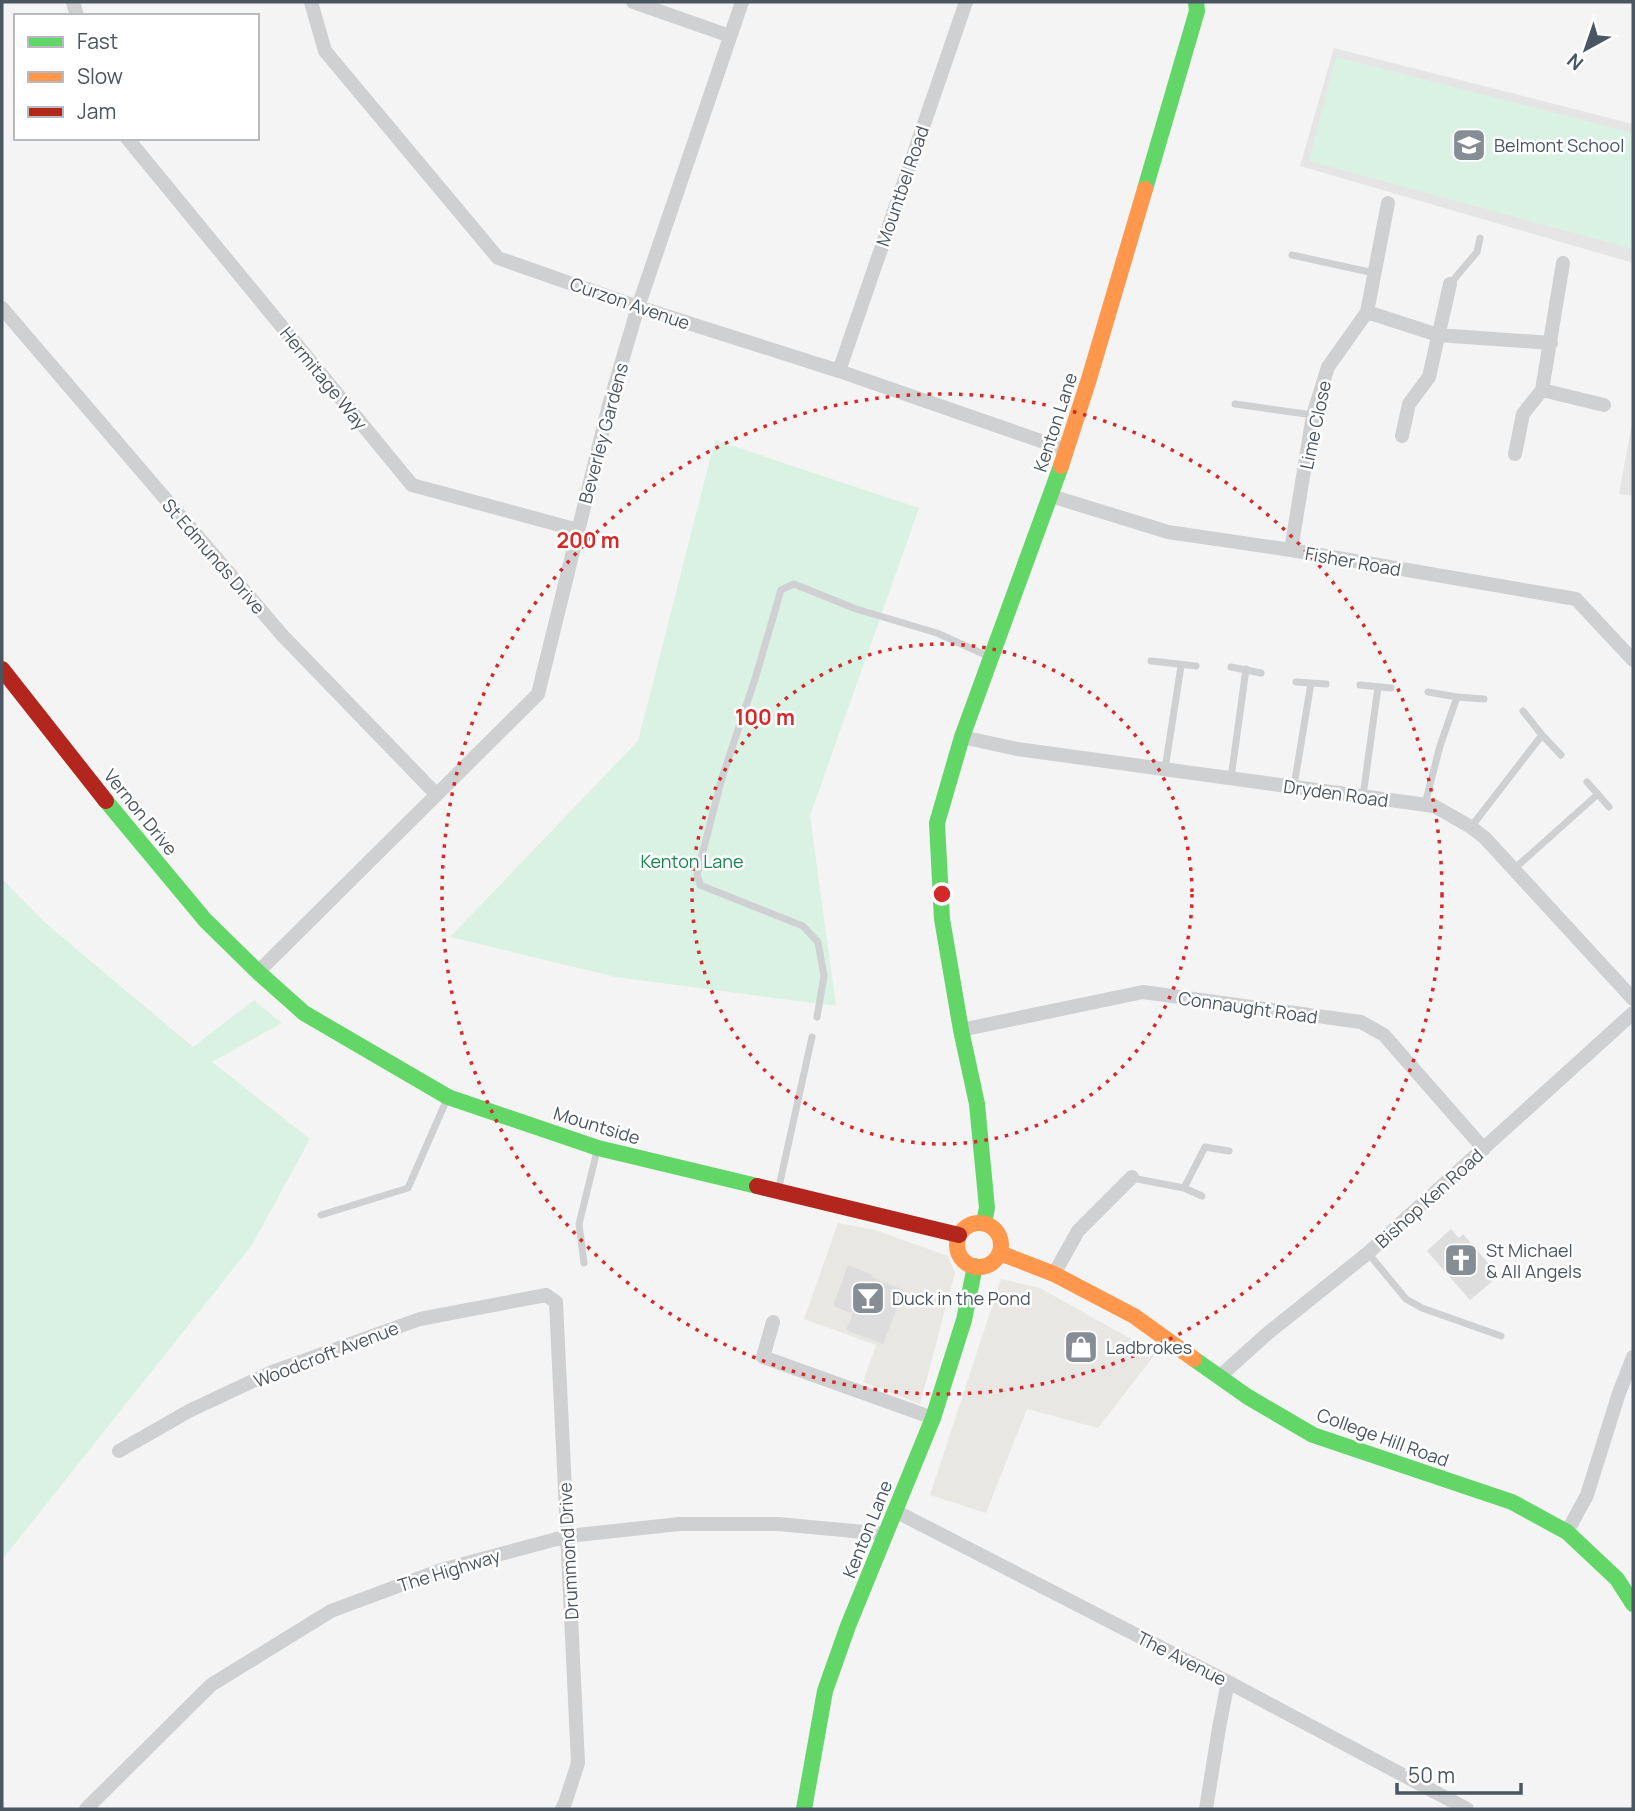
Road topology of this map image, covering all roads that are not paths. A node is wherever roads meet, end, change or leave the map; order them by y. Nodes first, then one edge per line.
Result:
1 (311, 2) edge
2 (633, 2) edge
3 (742, 2) edge
4 (966, 2) edge
5 (1196, 2) edge
6 (730, 36) junction
7 (129, 140) edge
8 (1388, 203) dead end
9 (1480, 238) dead end
10 (1292, 255) dead end
11 (1563, 263) dead end
12 (1375, 274) junction
13 (1450, 284) joint
14 (638, 307) junction
15 (2, 308) edge
16 (1367, 312) junction
17 (1438, 335) junction
18 (1551, 343) junction
19 (839, 371) junction
20 (1542, 390) junction
21 (1235, 404) dead end
22 (1604, 405) dead end
23 (1313, 415) junction
24 (1402, 436) dead end
25 (1067, 450) junction
26 (1515, 454) dead end
27 (1051, 496) junction
28 (578, 530) junction
29 (1292, 550) junction
30 (991, 657) junction
31 (1633, 660) edge
32 (1150, 662) dead end
33 (1181, 666) junction
34 (1196, 666) dead end
35 (1231, 667) dead end
36 (2, 669) edge
37 (1246, 669) junction
38 (1261, 673) dead end
39 (1296, 681) dead end
40 (1311, 683) junction
41 (1326, 684) dead end
42 (1360, 685) dead end
43 (1378, 687) junction
44 (1391, 688) dead end
45 (1428, 692) dead end
46 (1457, 697) junction
47 (1484, 699) dead end
48 (1523, 712) dead end
49 (1542, 735) junction
50 (962, 737) junction
51 (1561, 755) dead end
52 (1165, 769) junction
53 (1231, 778) junction
54 (1587, 782) dead end
55 (1294, 787) junction
56 (1598, 793) junction
57 (436, 794) junction
58 (1363, 796) junction
59 (1424, 805) junction
60 (1609, 807) dead end
61 (1471, 827) junction
62 (1514, 869) junction
63 (258, 972) junction
64 (1633, 999) edge
65 (1633, 1013) edge
66 (817, 1017) dead end
67 (961, 1030) junction
68 (812, 1037) dead end
69 (448, 1097) junction
70 (598, 1148) junction
71 (1484, 1149) junction
72 (1229, 1151) dead end
73 (1132, 1178) joint
74 (1184, 1188) junction
75 (778, 1191) junction
76 (1202, 1196) dead end
77 (321, 1215) dead end
78 (984, 1223) junction
79 (960, 1235) junction
80 (1000, 1253) junction
81 (1368, 1253) junction
82 (584, 1263) dead end
83 (975, 1266) junction
84 (1054, 1274) junction
85 (546, 1295) joint
86 (773, 1322) dead end
87 (1501, 1336) dead end
88 (1633, 1357) edge
89 (1219, 1377) junction
90 (933, 1418) junction
91 (120, 1451) dead end
92 (895, 1511) junction
93 (1567, 1532) junction
94 (886, 1534) junction
95 (568, 1536) junction
96 (1633, 1604) edge
97 (1228, 1682) junction
98 (86, 1809) edge
99 (562, 1809) edge
100 (804, 1809) edge
101 (1206, 1809) edge
102 (1467, 1809) edge

1 - 14 street, Curzon Avenue
2 - 6 street
3 - 6 street, Beverley Gardens
4 - 19 street, Mountbel Road
5 - 25 street, Kenton Lane
6 - 14 street, Beverley Gardens
7 - 28 street, Hermitage Way
8 - 12 street, Lime Close
9 - 13 lane
10 - 12 lane
11 - 18 street
12 - 16 street, Lime Close
13 - 17 street
14 - 19 street, Curzon Avenue
14 - 28 street, Beverley Gardens
15 - 57 street, St Edmunds Drive
16 - 17 street
16 - 23 street, Lime Close
17 - 18 street
17 - 24 street
18 - 20 street
19 - 25 street, Curzon Avenue
20 - 22 street
20 - 26 street
21 - 23 lane
23 - 29 street, Lime Close
25 - 27 street, Kenton Lane
27 - 29 street, Fisher Road
27 - 30 street, Kenton Lane
28 - 57 street, Beverley Gardens
29 - 31 street, Fisher Road
30 - 50 street, Kenton Lane
30 - 66 lane
32 - 33 lane
33 - 34 lane
33 - 52 lane
35 - 37 lane
36 - 63 street, Vernon Drive
37 - 38 lane
37 - 53 lane
39 - 40 lane
40 - 41 lane
40 - 55 lane
42 - 43 lane
43 - 44 lane
43 - 58 lane
45 - 46 lane
46 - 47 lane
46 - 59 lane
48 - 49 lane
49 - 51 lane
49 - 61 lane
50 - 52 street, Dryden Road
50 - 67 street, Kenton Lane
52 - 53 street, Dryden Road
53 - 55 street, Dryden Road
54 - 56 lane
55 - 58 street, Dryden Road
56 - 60 lane
56 - 62 lane
57 - 63 street, Beverley Gardens
58 - 59 street, Dryden Road
59 - 61 street, Dryden Road
61 - 62 street, Dryden Road
62 - 64 street, Dryden Road
63 - 69 street, Mountside
65 - 71 street, Bishop Ken Road
67 - 71 street, Connaught Road
67 - 78 street, Kenton Lane
68 - 75 lane
69 - 70 street, Mountside
69 - 77 lane
70 - 75 street, Mountside
70 - 82 lane
71 - 81 street, Bishop Ken Road
72 - 74 lane
73 - 74 lane
73 - 84 street
74 - 76 lane
75 - 79 street, Mountside
78 - 79 street
78 - 80 street
79 - 83 street
80 - 83 street
80 - 84 street, College Hill Road
81 - 87 lane
81 - 89 street, Bishop Ken Road
83 - 90 street, Kenton Lane
84 - 89 street, College Hill Road
85 - 91 street, Woodcroft Avenue
85 - 95 street, Drummond Drive
86 - 90 street
88 - 93 street
89 - 93 street, College Hill Road
90 - 92 street, Kenton Lane
92 - 94 street, Kenton Lane
92 - 97 street, The Avenue
93 - 96 street, College Hill Road
94 - 95 street, The Highway
94 - 100 street, Kenton Lane
95 - 98 street, The Highway
95 - 99 street, Drummond Drive
97 - 101 street
97 - 102 street, The Avenue

